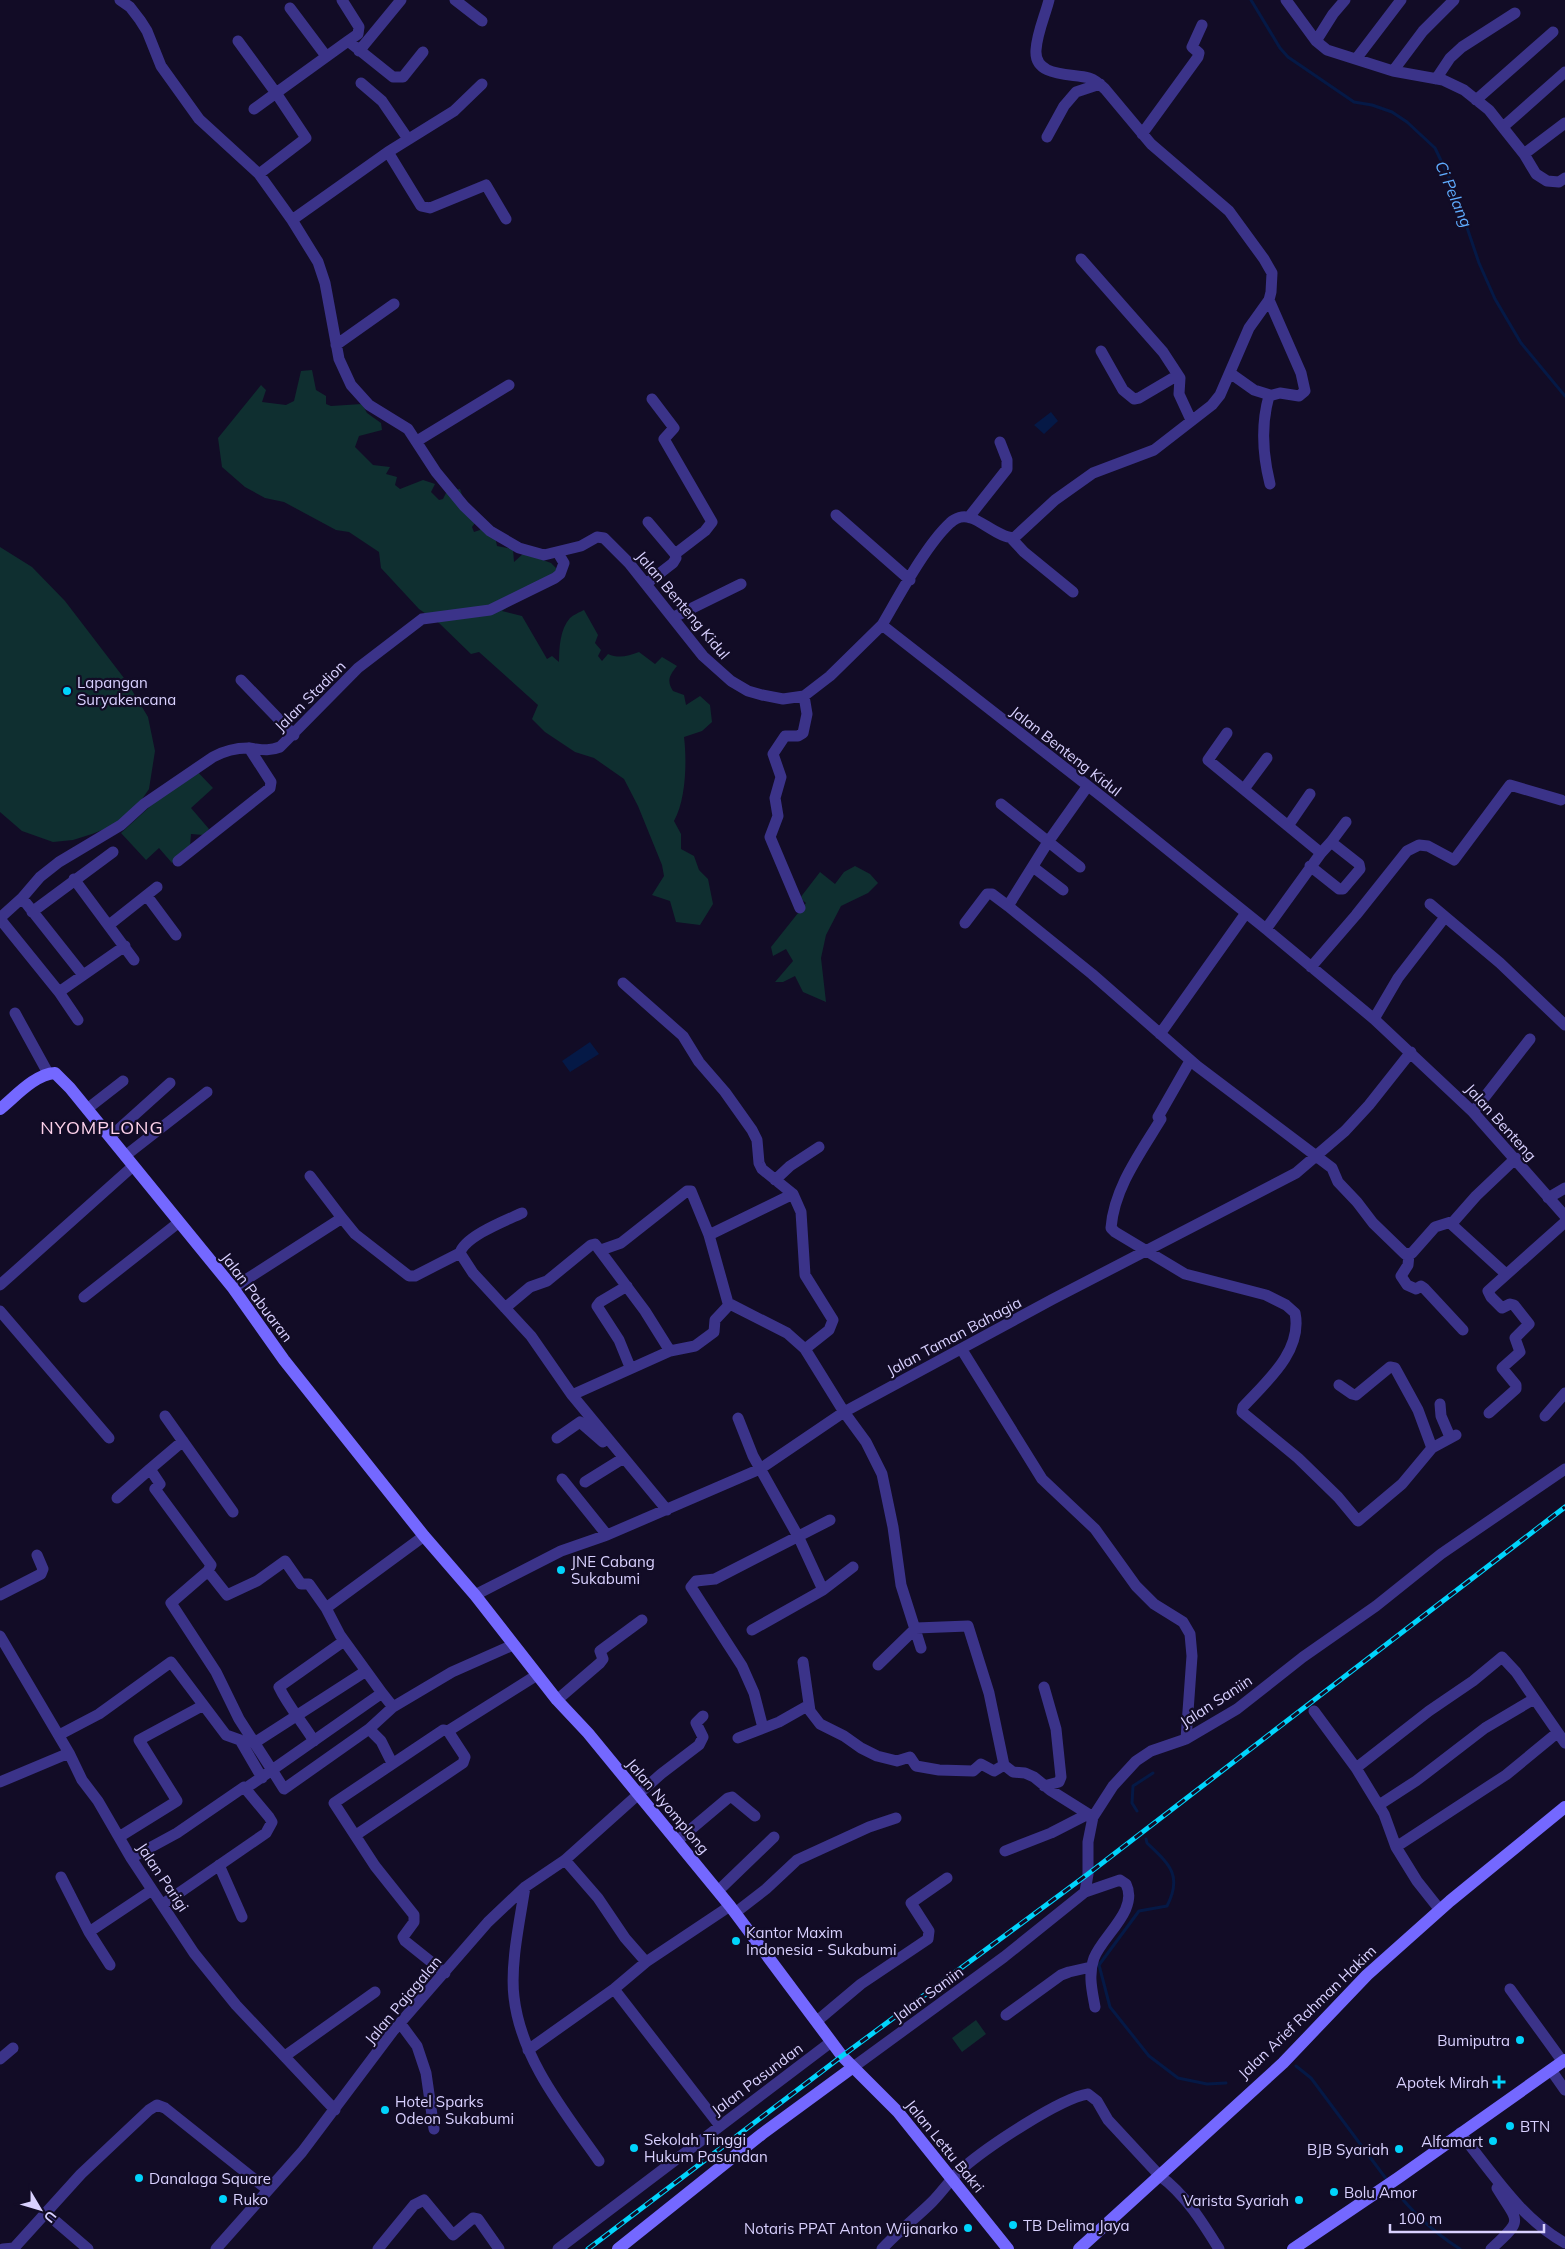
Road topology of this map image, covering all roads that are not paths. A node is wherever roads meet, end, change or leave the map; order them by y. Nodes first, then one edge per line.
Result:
1 (120, 0) edge
2 (342, 0) edge
3 (401, 0) edge
4 (455, 0) edge
5 (1049, 0) edge
6 (1345, 0) edge
7 (1401, 0) edge
8 (1454, 0) edge
9 (1293, 3) edge
10 (290, 8) dead end
11 (1515, 13) dead end
12 (482, 20) dead end
13 (1202, 25) dead end
14 (1553, 32) dead end
15 (238, 41) dead end
16 (348, 41) junction
17 (1316, 41) junction
18 (359, 50) junction
19 (423, 52) dead end
20 (326, 56) junction
21 (1356, 59) junction
22 (1393, 71) junction
23 (1565, 72) edge
24 (1436, 79) junction
25 (361, 83) dead end
26 (482, 84) dead end
27 (1100, 84) junction
28 (276, 93) junction
29 (1476, 100) junction
30 (254, 109) dead end
31 (1565, 123) edge
32 (1503, 127) junction
33 (1142, 134) junction
34 (1048, 137) dead end
35 (408, 139) junction
36 (388, 152) junction
37 (1524, 154) junction
38 (259, 174) junction
39 (1565, 178) edge
40 (506, 219) dead end
41 (292, 220) junction
42 (1081, 259) dead end
43 (1269, 300) junction
44 (394, 304) dead end
45 (336, 345) junction
46 (1101, 351) dead end
47 (1230, 373) junction
48 (1178, 374) junction
49 (509, 385) dead end
50 (1270, 395) junction
51 (652, 399) dead end
52 (1191, 420) junction
53 (417, 441) junction
54 (1000, 442) dead end
55 (1270, 484) dead end
56 (836, 515) dead end
57 (970, 517) junction
58 (648, 522) dead end
59 (1012, 538) junction
60 (558, 553) junction
61 (675, 554) junction
62 (910, 580) junction
63 (646, 584) junction
64 (740, 584) dead end
65 (1073, 592) dead end
66 (674, 617) junction
67 (882, 625) junction
68 (241, 680) dead end
69 (804, 696) junction
70 (1227, 734) dead end
71 (294, 735) junction
72 (249, 748) junction
73 (1267, 758) dead end
74 (1087, 787) junction
75 (1244, 789) junction
76 (1310, 794) dead end
77 (1561, 800) dead end
78 (1001, 804) dead end
79 (1346, 822) dead end
80 (1288, 826) junction
81 (1048, 842) junction
82 (1331, 842) junction
83 (113, 852) dead end
84 (1321, 853) junction
85 (178, 861) dead end
86 (1310, 866) junction
87 (1033, 867) junction
88 (1080, 867) dead end
89 (74, 880) junction
90 (156, 887) dead end
91 (1063, 890) dead end
92 (147, 896) junction
93 (22, 898) junction
94 (1430, 904) dead end
95 (1008, 906) junction
96 (800, 908) dead end
97 (32, 912) junction
98 (1246, 913) junction
99 (0, 918) edge
100 (1446, 918) junction
101 (965, 923) dead end
102 (109, 925) junction
103 (1266, 929) junction
104 (176, 935) dead end
105 (124, 946) junction
106 (134, 960) dead end
107 (1311, 967) junction
108 (83, 975) junction
109 (623, 983) dead end
110 (59, 992) junction
111 (15, 1013) dead end
112 (1374, 1019) junction
113 (78, 1020) dead end
114 (1565, 1025) edge
115 (1160, 1034) junction
116 (1530, 1039) dead end
117 (1411, 1052) junction
118 (1190, 1061) junction
119 (48, 1073) junction
120 (123, 1081) dead end
121 (170, 1083) dead end
122 (207, 1092) dead end
123 (0, 1109) edge
124 (88, 1109) junction
125 (1473, 1112) junction
126 (110, 1137) junction
127 (819, 1147) dead end
128 (125, 1156) junction
129 (1317, 1156) junction
130 (1516, 1158) junction
131 (132, 1167) junction
132 (310, 1176) dead end
133 (775, 1180) junction
134 (1565, 1188) edge
135 (793, 1194) junction
136 (1548, 1198) junction
137 (522, 1213) dead end
138 (1565, 1216) edge
139 (342, 1218) junction
140 (1565, 1222) edge
141 (178, 1223) junction
142 (1450, 1223) junction
143 (709, 1235) junction
144 (601, 1250) junction
145 (1146, 1251) junction
146 (460, 1252) junction
147 (1409, 1254) junction
148 (1506, 1274) junction
149 (0, 1285) edge
150 (627, 1286) junction
151 (233, 1288) junction
152 (84, 1297) dead end
153 (729, 1305) junction
154 (505, 1308) junction
155 (0, 1311) edge
156 (1463, 1330) dead end
157 (805, 1349) junction
158 (962, 1350) junction
159 (670, 1351) junction
160 (630, 1367) junction
161 (1339, 1385) dead end
162 (1565, 1393) edge
163 (572, 1395) junction
164 (1440, 1404) dead end
165 (844, 1412) junction
166 (1489, 1413) dead end
167 (165, 1416) dead end
168 (1545, 1416) dead end
169 (738, 1418) dead end
170 (109, 1438) dead end
171 (557, 1438) dead end
172 (183, 1441) junction
173 (1432, 1448) junction
174 (622, 1459) junction
175 (150, 1469) junction
176 (760, 1469) junction
177 (1565, 1469) edge
178 (562, 1479) dead end
179 (585, 1482) dead end
180 (117, 1498) dead end
181 (665, 1511) junction
182 (233, 1512) dead end
183 (830, 1520) dead end
184 (607, 1535) junction
185 (424, 1536) junction
186 (799, 1538) junction
187 (37, 1554) dead end
188 (853, 1567) dead end
189 (208, 1571) junction
190 (823, 1590) junction
191 (0, 1595) edge
192 (475, 1595) junction
193 (326, 1608) junction
194 (642, 1620) dead end
195 (916, 1628) junction
196 (752, 1630) dead end
197 (0, 1636) edge
198 (344, 1641) junction
199 (513, 1645) junction
200 (921, 1648) dead end
201 (803, 1662) dead end
202 (878, 1665) dead end
203 (366, 1670) junction
204 (537, 1675) junction
205 (1044, 1687) dead end
206 (382, 1694) junction
207 (1534, 1699) junction
208 (558, 1700) junction
209 (809, 1705) junction
210 (202, 1706) junction
211 (393, 1707) junction
212 (1314, 1712) dead end
213 (298, 1714) junction
214 (703, 1716) dead end
215 (763, 1728) junction
216 (369, 1729) junction
217 (448, 1731) junction
218 (1556, 1733) junction
219 (59, 1735) junction
220 (738, 1738) dead end
221 (1186, 1739) junction
222 (314, 1741) junction
223 (254, 1743) junction
224 (1565, 1743) edge
225 (69, 1753) junction
226 (392, 1763) junction
227 (1004, 1765) junction
228 (1356, 1768) junction
229 (272, 1770) junction
230 (262, 1778) junction
231 (0, 1782) edge
232 (1044, 1786) junction
233 (246, 1788) junction
234 (638, 1794) junction
235 (1379, 1805) junction
236 (1565, 1807) edge
237 (755, 1816) dead end
238 (1091, 1816) junction
239 (896, 1818) dead end
240 (356, 1835) junction
241 (119, 1837) junction
242 (774, 1837) dead end
243 (677, 1841) junction
244 (1396, 1847) junction
245 (1006, 1851) dead end
246 (132, 1858) junction
247 (565, 1860) junction
248 (219, 1865) junction
249 (61, 1877) dead end
250 (947, 1878) dead end
251 (525, 1887) junction
252 (152, 1890) junction
253 (718, 1892) junction
254 (1084, 1892) junction
255 (163, 1904) junction
256 (732, 1910) junction
257 (1440, 1910) junction
258 (242, 1918) dead end
259 (89, 1932) junction
260 (646, 1962) junction
261 (110, 1965) dead end
262 (1092, 1967) junction
263 (445, 1973) junction
264 (614, 1989) junction
265 (1510, 1989) dead end
266 (374, 1992) dead end
267 (1095, 2007) dead end
268 (1006, 2015) dead end
269 (817, 2022) junction
270 (400, 2023) junction
271 (831, 2042) junction
272 (13, 2048) dead end
273 (528, 2050) junction
274 (285, 2056) junction
275 (0, 2058) edge
276 (1564, 2061) edge
277 (852, 2068) junction
278 (1551, 2070) junction
279 (1565, 2090) edge
280 (336, 2110) junction
281 (720, 2126) junction
282 (434, 2129) dead end
283 (1460, 2133) junction
284 (599, 2161) dead end
285 (1494, 2174) junction
286 (1160, 2176) junction
287 (951, 2178) junction
288 (268, 2190) junction
289 (46, 2213) junction
290 (1565, 2243) edge
291 (1, 2249) edge
292 (88, 2249) edge
293 (216, 2249) edge
294 (378, 2249) edge
295 (499, 2249) edge
296 (558, 2249) edge
297 (618, 2249) edge
298 (882, 2249) edge
299 (1008, 2249) edge
300 (1079, 2249) edge
301 (1219, 2249) edge
302 (1293, 2249) edge
303 (1491, 2249) edge

1 - 38 street, Jalan Benteng Kidul
2 - 16 street
3 - 18 street
4 - 12 street
5 - 27 street
6 - 17 street
7 - 21 street
8 - 22 street
9 - 17 street
10 - 20 street
11 - 24 street
13 - 33 street
14 - 29 street
15 - 28 street
16 - 18 street
16 - 20 street
17 - 21 street
18 - 19 street
20 - 28 street
21 - 22 street
22 - 24 street
23 - 32 street
24 - 29 street
25 - 35 street
26 - 35 street
27 - 33 street
27 - 34 street
28 - 30 street
28 - 38 street
29 - 32 street
31 - 37 street
32 - 37 street
33 - 43 street
35 - 36 street
36 - 40 street
36 - 41 street
37 - 39 street
38 - 41 street, Jalan Benteng Kidul
41 - 45 street, Jalan Benteng Kidul
42 - 48 street
43 - 47 street
43 - 50 street
44 - 45 street
45 - 53 street, Jalan Benteng Kidul
46 - 48 street
47 - 50 street
47 - 52 street
48 - 52 street
49 - 53 street
50 - 55 street
51 - 61 street
52 - 59 street
53 - 60 street, Jalan Benteng Kidul
54 - 57 street
56 - 62 street
57 - 59 street
57 - 62 street
58 - 61 street
59 - 65 street
60 - 63 street, Jalan Benteng Kidul
60 - 71 street, Jalan Stadion
61 - 63 street
62 - 67 street
63 - 66 street, Jalan Benteng Kidul
64 - 66 street
66 - 69 street, Jalan Benteng Kidul
67 - 69 street
67 - 74 street, Jalan Benteng Kidul
68 - 71 street
69 - 96 street
70 - 75 street
71 - 72 street, Jalan Stadion
72 - 85 street
72 - 93 street, Jalan Stadion
73 - 75 street
74 - 81 street
74 - 98 street, Jalan Benteng Kidul
75 - 80 street
76 - 80 street
77 - 107 street
78 - 81 street
79 - 82 street
80 - 84 street
81 - 87 street
81 - 88 street
82 - 84 street
82 - 86 street
83 - 89 street
84 - 86 street
86 - 103 street
87 - 91 street
87 - 95 street
89 - 97 street
89 - 102 street
90 - 92 street
92 - 102 street
92 - 104 street
93 - 97 street
93 - 99 street, Jalan Stadion
94 - 100 street
95 - 101 street
95 - 115 street
97 - 108 street
98 - 103 street, Jalan Benteng Kidul
98 - 115 street
99 - 110 street
100 - 112 street
100 - 114 street
102 - 105 street
103 - 107 street, Jalan Benteng Kidul
105 - 106 street
105 - 108 street
107 - 112 street, Jalan Benteng Kidul
108 - 110 street
109 - 133 street
110 - 113 street
111 - 119 street
112 - 117 street, Jalan Benteng Kidul
115 - 118 street
116 - 125 street
117 - 125 street, Jalan Benteng
117 - 129 street, Jalan Taman Bahagia
118 - 129 street
118 - 145 street
119 - 123 street
119 - 124 street, Jalan Pabuaran
120 - 124 street
121 - 126 street
122 - 128 street
124 - 126 street, Jalan Pabuaran
125 - 130 street, Jalan Benteng
126 - 128 street, Jalan Pabuaran
127 - 133 street
128 - 131 street, Jalan Pabuaran
129 - 145 street, Jalan Taman Bahagia
129 - 147 street
130 - 136 street, Jalan Benteng
130 - 142 street
131 - 141 street, Jalan Pabuaran
131 - 149 street
132 - 139 street
133 - 135 street
134 - 136 street
135 - 143 street
135 - 157 street
136 - 138 street, Jalan Benteng
137 - 146 street
139 - 146 street
139 - 151 street
140 - 148 street
141 - 151 street, Jalan Pabuaran
141 - 152 street
142 - 147 street
142 - 148 street
143 - 144 street
143 - 153 street
144 - 150 street
144 - 154 street
145 - 158 street, Jalan Taman Bahagia
145 - 173 street
146 - 154 street
147 - 156 street
148 - 166 street
150 - 159 street
150 - 160 street
151 - 185 street, Jalan Pabuaran
153 - 157 street
153 - 159 street
154 - 163 street
155 - 170 street
157 - 165 street
158 - 165 street, Jalan Taman Bahagia
158 - 221 street
159 - 160 street
160 - 163 street
161 - 173 street
162 - 168 street
163 - 181 street
164 - 173 street
165 - 176 street, Jalan Taman Bahagia
165 - 195 street
167 - 172 street
169 - 176 street
171 - 174 street
172 - 175 street
172 - 182 street
174 - 179 street
174 - 181 street
175 - 180 street
175 - 189 street
176 - 181 street, Jalan Taman Bahagia
176 - 186 street
177 - 221 street, Jalan Saniin
178 - 184 street
181 - 184 street, Jalan Taman Bahagia
183 - 186 street
184 - 192 street, Jalan Taman Bahagia
185 - 192 street, Jalan Pabuaran
185 - 193 street
186 - 190 street
186 - 215 street
187 - 191 street
188 - 190 street
189 - 193 street
189 - 223 street
190 - 196 street
192 - 199 street, Jalan Nyomplong
193 - 198 street
194 - 208 street
195 - 200 street
195 - 202 street
195 - 227 street
197 - 219 street, Jalan Parigi
198 - 203 street
198 - 213 street
199 - 204 street, Jalan Nyomplong
199 - 211 street
201 - 209 street
203 - 206 street
203 - 213 street
204 - 208 street, Jalan Nyomplong
204 - 217 street
205 - 232 street
206 - 211 street
206 - 222 street
207 - 218 street
207 - 228 street
207 - 235 street
208 - 234 street, Jalan Nyomplong
209 - 215 street
209 - 227 street
210 - 219 street
210 - 230 street
210 - 241 street
211 - 216 street
212 - 228 street
213 - 222 street
213 - 223 street
214 - 234 street, Jalan Pajagalan
215 - 220 street
216 - 226 street
216 - 229 street
217 - 226 street
217 - 240 street
218 - 224 street
218 - 244 street
219 - 225 street, Jalan Parigi
221 - 238 street, Jalan Saniin
222 - 229 street
223 - 229 street
225 - 231 street
225 - 241 street, Jalan Parigi
226 - 240 street
227 - 232 street
228 - 235 street
229 - 230 street
230 - 233 street
232 - 238 street
233 - 246 street
233 - 248 street
234 - 243 street, Jalan Nyomplong
234 - 247 street, Jalan Pajagalan
235 - 244 street
236 - 257 street, Jalan Arief Rahman Hakim
237 - 243 street
238 - 245 street
238 - 254 street, Jalan Saniin
239 - 256 street
240 - 263 street
241 - 246 street, Jalan Parigi
242 - 253 street
243 - 253 street, Jalan Nyomplong
244 - 257 street
246 - 252 street, Jalan Parigi
247 - 251 street, Jalan Pajagalan
247 - 260 street
248 - 255 street
248 - 258 street
249 - 259 street
250 - 269 street
251 - 263 street, Jalan Pajagalan
251 - 273 street
252 - 255 street, Jalan Parigi
252 - 259 street
253 - 256 street, Jalan Nyomplong
254 - 262 street
254 - 277 street, Jalan Saniin
255 - 274 street, Jalan Parigi
256 - 260 street
256 - 269 street, Jalan Nyomplong
257 - 286 street, Jalan Arief Rahman Hakim
259 - 261 street
260 - 264 street
262 - 267 street
262 - 268 street
263 - 270 street, Jalan Pajagalan
264 - 273 street
264 - 281 street
265 - 276 street
266 - 274 street
269 - 271 street, Jalan Nyomplong
270 - 280 street, Jalan Pajagalan
270 - 282 street
271 - 277 street, Jalan Lettu Bakri
271 - 281 street, Jalan Pasundan
272 - 275 street
273 - 284 street
274 - 280 street, Jalan Parigi
276 - 278 street
277 - 287 street, Jalan Lettu Bakri
277 - 297 street
278 - 279 street
278 - 283 street
280 - 288 street, Jalan Pajagalan
281 - 296 street, Jalan Pasundan
283 - 285 street
283 - 302 street
285 - 290 street
285 - 303 street
286 - 287 street
286 - 300 street, Jalan Arief Rahman Hakim
286 - 301 street
287 - 298 street
287 - 299 street, Jalan Lettu Bakri
288 - 289 street
288 - 293 street, Jalan Pajagalan
289 - 291 street
289 - 292 street
294 - 295 street

